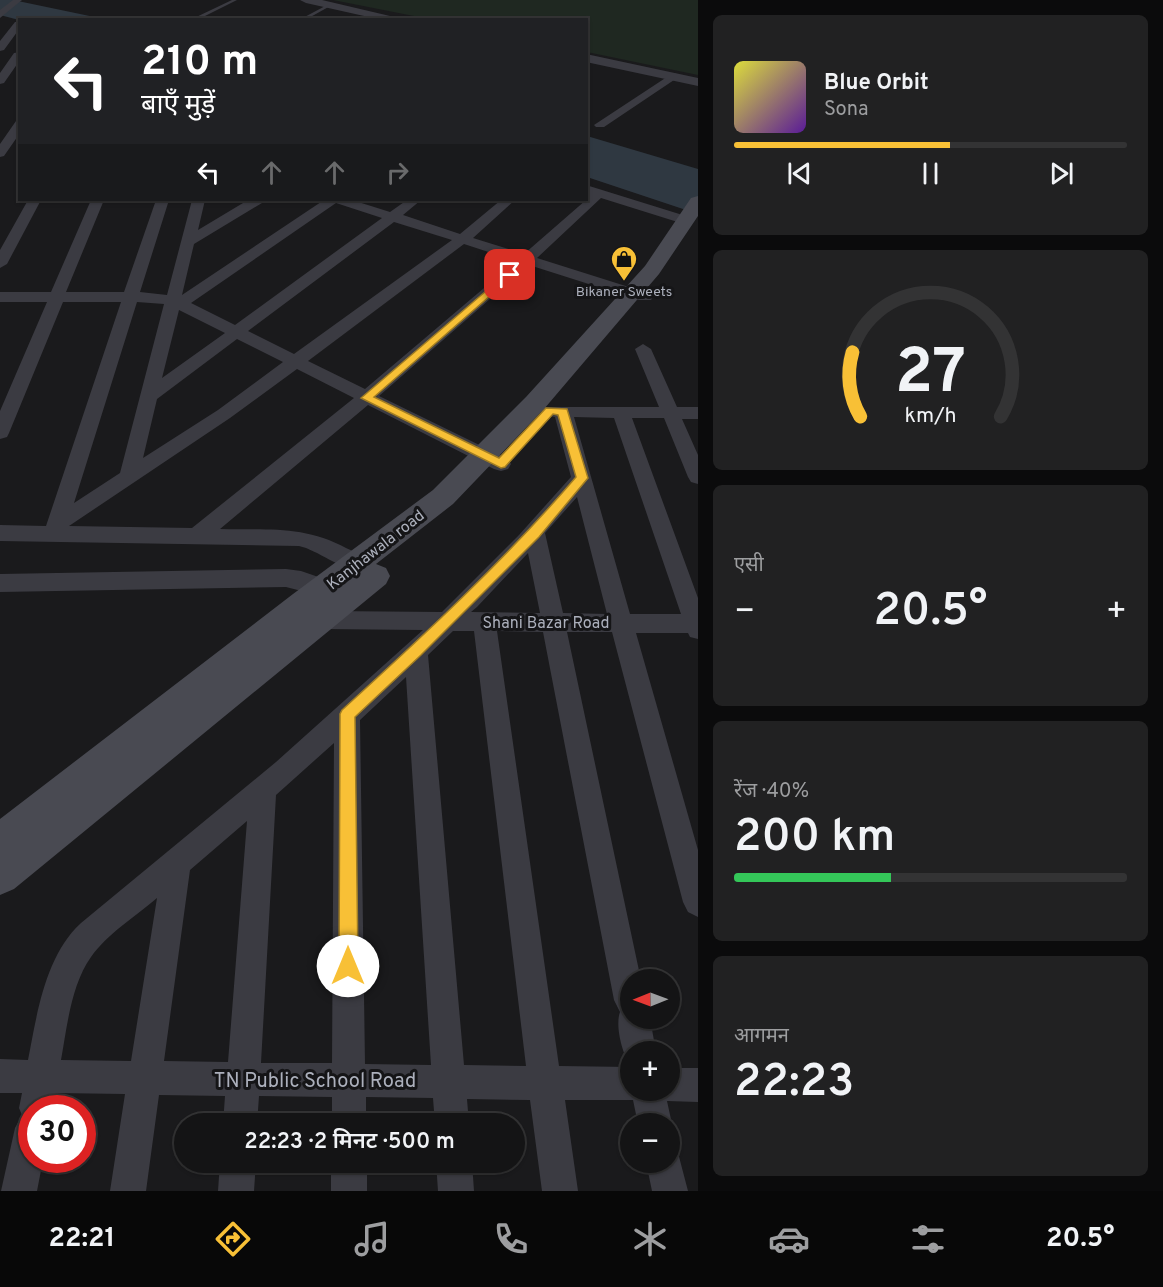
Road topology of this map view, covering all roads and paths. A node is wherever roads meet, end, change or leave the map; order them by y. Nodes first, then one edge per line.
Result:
1 (12, 0) edge
2 (18, 0) edge
3 (235, 0) edge
4 (306, 0) edge
5 (330, 5) junction
6 (0, 10) edge
7 (0, 15) edge
8 (196, 18) edge
9 (305, 18) edge
10 (392, 18) edge
11 (0, 20) edge
12 (18, 24) edge
13 (18, 25) edge
14 (0, 48) edge
15 (0, 55) edge
16 (18, 55) edge
17 (18, 56) edge
18 (588, 58) edge
19 (673, 76) junction
20 (0, 81) edge
21 (698, 82) edge
22 (16, 121) edge
23 (600, 125) dead end
24 (0, 153) edge
25 (593, 191) edge
26 (33, 201) edge
27 (97, 201) edge
28 (162, 201) edge
29 (198, 201) edge
30 (255, 201) edge
31 (330, 201) edge
32 (343, 201) edge
33 (414, 201) edge
34 (508, 201) edge
35 (584, 201) edge
36 (393, 216) junction
37 (692, 217) edge
38 (461, 240) junction
39 (186, 243) junction
40 (528, 260) junction
41 (0, 264) edge
42 (638, 295) junction
43 (0, 297) edge
44 (57, 297) junction
45 (132, 298) junction
46 (176, 302) junction
47 (236, 333) junction
48 (643, 349) dead end
49 (294, 362) junction
50 (147, 398) junction
51 (367, 398) junction
52 (557, 411) junction
53 (621, 412) junction
54 (698, 413) edge
55 (671, 414) junction
56 (0, 433) edge
57 (492, 460) junction
58 (129, 477) junction
59 (698, 477) edge
60 (582, 478) junction
61 (55, 529) junction
62 (0, 534) edge
63 (535, 534) junction
64 (196, 536) junction
65 (357, 564) junction
66 (0, 583) edge
67 (317, 604) junction
68 (446, 621) junction
69 (484, 621) junction
70 (553, 622) junction
71 (621, 622) junction
72 (697, 626) edge
73 (416, 651) junction
74 (347, 714) junction
75 (263, 790) junction
76 (0, 844) edge
77 (177, 862) junction
78 (0, 875) edge
79 (698, 902) edge
80 (624, 969) edge
81 (0, 1076) edge
82 (145, 1080) junction
83 (243, 1080) junction
84 (349, 1081) junction
85 (449, 1081) junction
86 (545, 1083) junction
87 (620, 1084) edge
88 (680, 1085) edge
89 (698, 1085) edge
90 (39, 1093) edge
91 (241, 1113) edge
92 (349, 1113) edge
93 (451, 1113) edge
94 (22, 1173) edge
95 (237, 1173) edge
96 (349, 1173) edge
97 (455, 1173) edge
98 (666, 1173) edge
99 (18, 1191) edge
100 (128, 1191) edge
101 (236, 1191) edge
102 (349, 1191) edge
103 (456, 1191) edge
104 (560, 1191) edge
105 (670, 1191) edge

1 - 6 street
2 - 7 street
3 - 8 lane
4 - 5 street
5 - 9 lane
5 - 10 street
11 - 12 street
13 - 14 street
15 - 16 street
17 - 20 street
18 - 19 street
19 - 21 street
19 - 23 street
22 - 24 street
25 - 37 street
26 - 41 street
27 - 44 street
28 - 45 street
29 - 39 street
30 - 39 street
31 - 46 street
32 - 36 street
33 - 36 street
34 - 38 street
35 - 40 street
36 - 38 street
36 - 47 street
37 - 42 main road, Kanjhawala road
38 - 40 street
38 - 49 street
39 - 46 street
40 - 42 street
40 - 51 street
42 - 52 main road, Kanjhawala road
42 - 57 main road, Kanjhawala road
43 - 44 street
44 - 45 street
44 - 56 street
45 - 46 street
45 - 61 street
46 - 47 street
46 - 50 street
47 - 49 street
47 - 50 street
48 - 55 street
49 - 51 street
49 - 58 street
50 - 58 street
51 - 57 street
51 - 64 street
52 - 53 street
52 - 57 main road, Kanjhawala road
52 - 60 street
53 - 55 street
53 - 72 street
54 - 55 street
55 - 59 street
57 - 65 main road, Kanjhawala road
57 - 67 main road, Kanjhawala road
58 - 61 street
60 - 63 street
60 - 71 street
61 - 62 street
61 - 64 street
63 - 68 street
63 - 70 street
64 - 65 street
65 - 67 main road, Kanjhawala road
66 - 67 street, Shani Bazar Road
67 - 68 street, Shani Bazar Road
67 - 76 main road, Kanjhawala road
67 - 78 main road, Kanjhawala road
68 - 69 street, Shani Bazar Road
68 - 73 street
69 - 70 street, Shani Bazar Road
69 - 86 street
70 - 71 street, Shani Bazar Road
70 - 80 street
71 - 72 street, Shani Bazar Road
71 - 79 street
73 - 74 street
73 - 85 street
74 - 75 street
74 - 84 street
75 - 77 street
75 - 83 street
77 - 82 street
77 - 90 street
81 - 90 street, TN Public School Road
82 - 83 street, TN Public School Road
82 - 90 street, TN Public School Road
82 - 100 street
83 - 84 street, TN Public School Road
83 - 91 street
84 - 85 street, TN Public School Road
84 - 92 street
85 - 86 street, TN Public School Road
85 - 93 street
86 - 87 street, TN Public School Road
86 - 104 street
88 - 89 street
94 - 99 street
95 - 101 street
96 - 102 street
97 - 103 street
98 - 105 street

